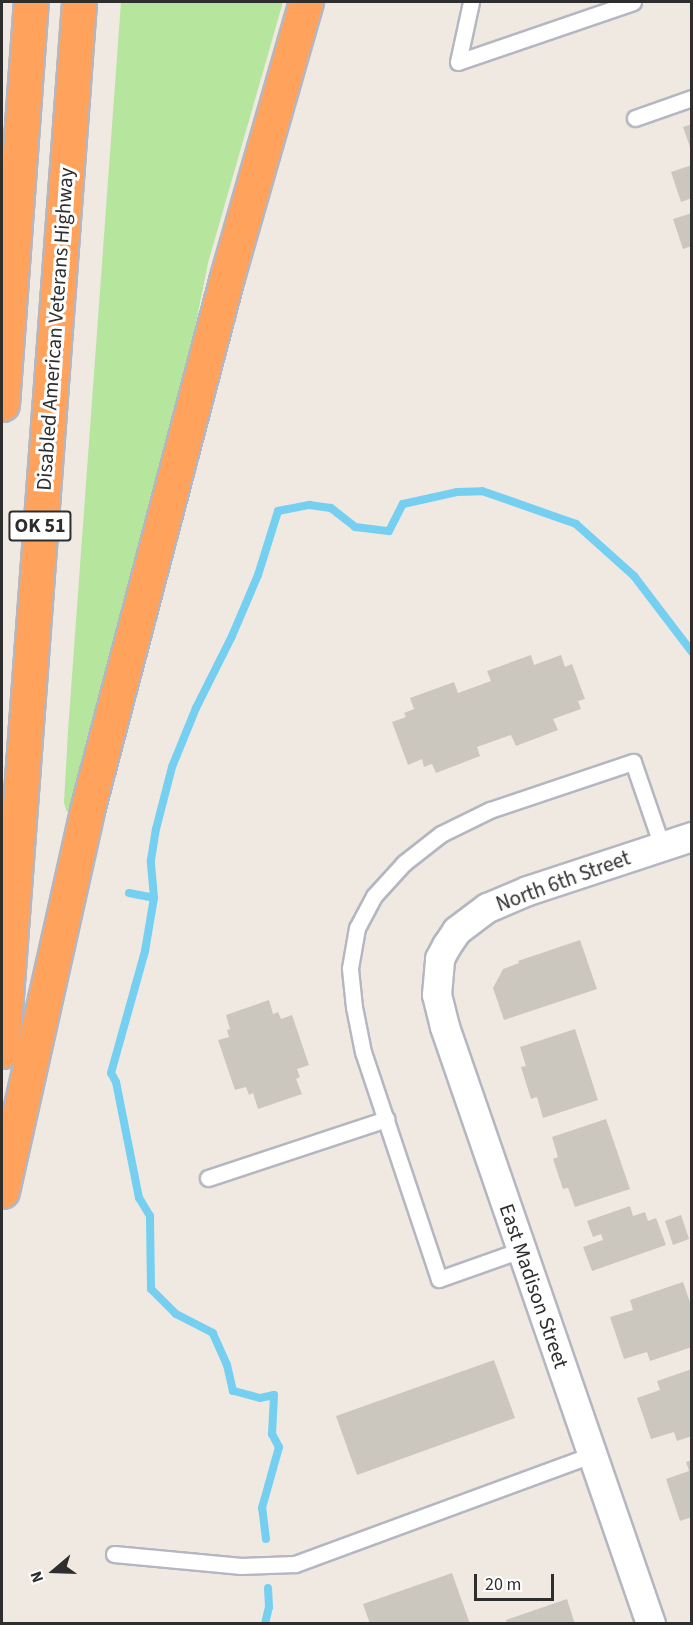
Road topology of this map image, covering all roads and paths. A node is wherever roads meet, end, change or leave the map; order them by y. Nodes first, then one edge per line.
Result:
1 (31, 2) edge
2 (79, 2) edge
3 (306, 2) edge
4 (471, 2) edge
5 (633, 2) edge
6 (692, 98) edge
7 (635, 118) dead end
8 (2, 404) edge
9 (692, 837) edge
10 (662, 846) junction
11 (447, 946) joint
12 (2, 1051) edge
13 (386, 1119) junction
14 (207, 1178) dead end
15 (2, 1191) edge
16 (521, 1250) junction
17 (592, 1455) junction
18 (114, 1554) dead end
19 (651, 1623) edge

1 - 8 highway
2 - 12 highway, Disabled American Veterans Highway / OK 51
3 - 15 highway
4 - 5 lane
6 - 7 lane
9 - 10 street, North 6th Street
10 - 11 street, North 6th Street
10 - 13 lane
11 - 16 street, East Madison Street
13 - 14 lane
13 - 16 lane
16 - 17 street, East Madison Street
17 - 18 lane
17 - 19 street, East Madison Street

